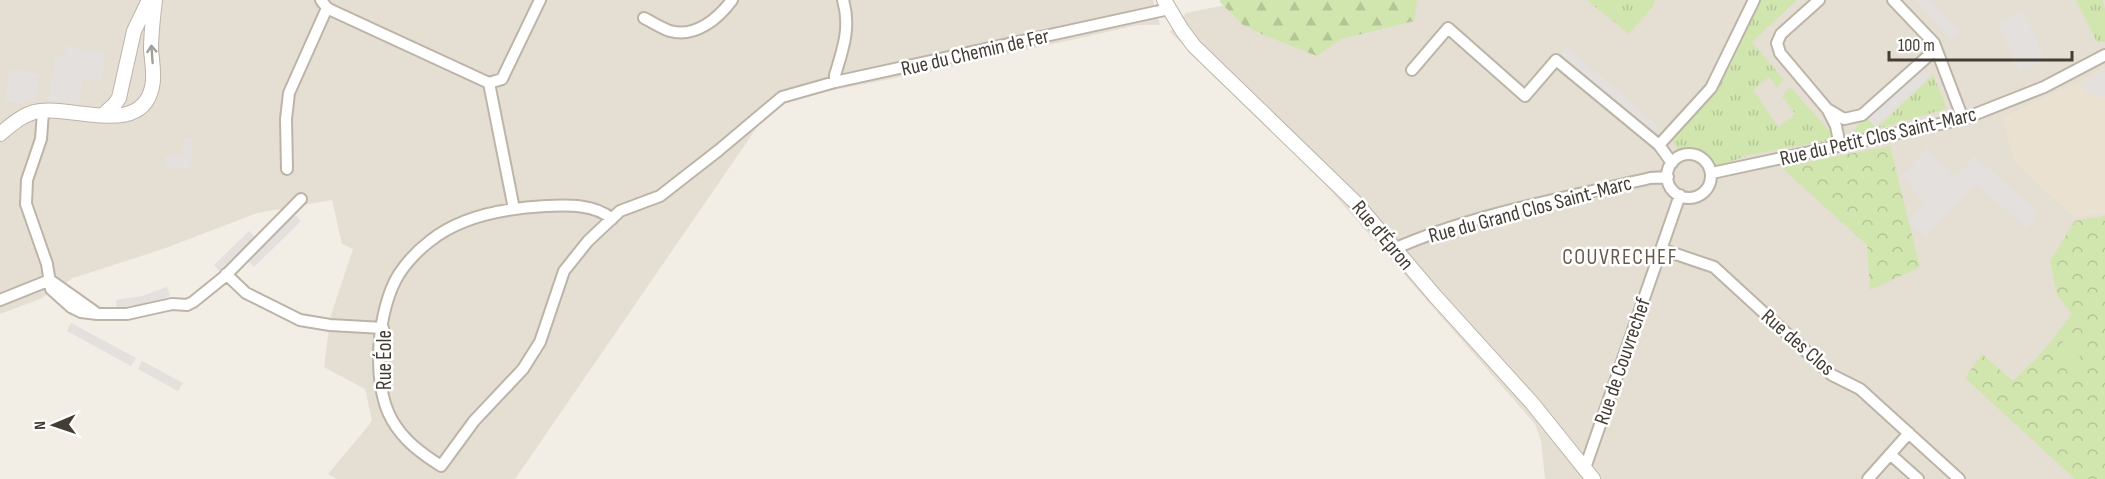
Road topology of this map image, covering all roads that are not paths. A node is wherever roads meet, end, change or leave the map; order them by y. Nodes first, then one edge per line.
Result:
1 (149, 0) edge
2 (155, 0) edge
3 (540, 0) edge
4 (732, 0) edge
5 (843, 0) edge
6 (1754, 0) edge
7 (1819, 0) edge
8 (1893, 0) edge
9 (324, 4) edge
10 (1166, 4) edge
11 (644, 18) dead end
12 (1936, 49) junction
13 (2105, 55) edge
14 (1412, 70) dead end
15 (835, 82) junction
16 (489, 83) junction
17 (119, 98) junction
18 (782, 98) joint
19 (137, 110) junction
20 (1828, 110) junction
21 (43, 111) junction
22 (103, 115) junction
23 (1963, 118) junction
24 (0, 134) edge
25 (1659, 145) junction
26 (1840, 146) junction
27 (1672, 163) junction
28 (287, 169) dead end
29 (1712, 173) junction
30 (1668, 177) junction
31 (1680, 195) junction
32 (301, 199) dead end
33 (514, 209) junction
34 (612, 219) junction
35 (1394, 249) junction
36 (1661, 249) junction
37 (226, 274) junction
38 (50, 280) junction
39 (0, 300) edge
40 (382, 328) junction
41 (1909, 433) junction
42 (1890, 454) junction
43 (1589, 474) edge
44 (1955, 477) edge
45 (1868, 479) edge
46 (1918, 479) edge

1 - 17 street
19 -> 2 street
3 - 16 street
4 - 11 street
5 - 15 street
6 - 25 street
7 - 20 street
8 - 12 street
9 - 16 street
9 - 28 street
10 - 15 street, Rue du Chemin de Fer
10 - 35 street, Rue d'Épron
12 - 20 street
12 - 23 street
13 - 23 street, Rue du Petit Clos Saint-Marc
14 - 25 street
15 - 18 street, Rue du Chemin de Fer
16 - 33 street
17 - 19 street
17 - 22 street
18 - 34 street, Rue Éole
19 - 22 street
20 - 26 street
21 - 22 street
21 - 24 street
21 - 38 street
23 - 26 street, Rue du Petit Clos Saint-Marc
25 - 27 street
26 - 29 street, Rue du Petit Clos Saint-Marc
27 - 29 street
27 - 30 street
29 - 31 street
30 - 31 street
30 - 35 street, Rue du Grand Clos Saint-Marc
31 - 36 street, Rue de Couvrechef
32 - 37 street
33 - 34 street, Rue Éole
33 - 40 street, Rue Éole
34 - 40 street, Rue Éole
35 - 43 street, Rue d'Épron
36 - 41 street, Rue des Clos
36 - 43 street, Rue de Couvrechef
37 - 38 street
37 - 40 street
38 - 39 street
41 - 42 street
41 - 44 street, Rue des Clos
42 - 45 street
42 - 46 street

